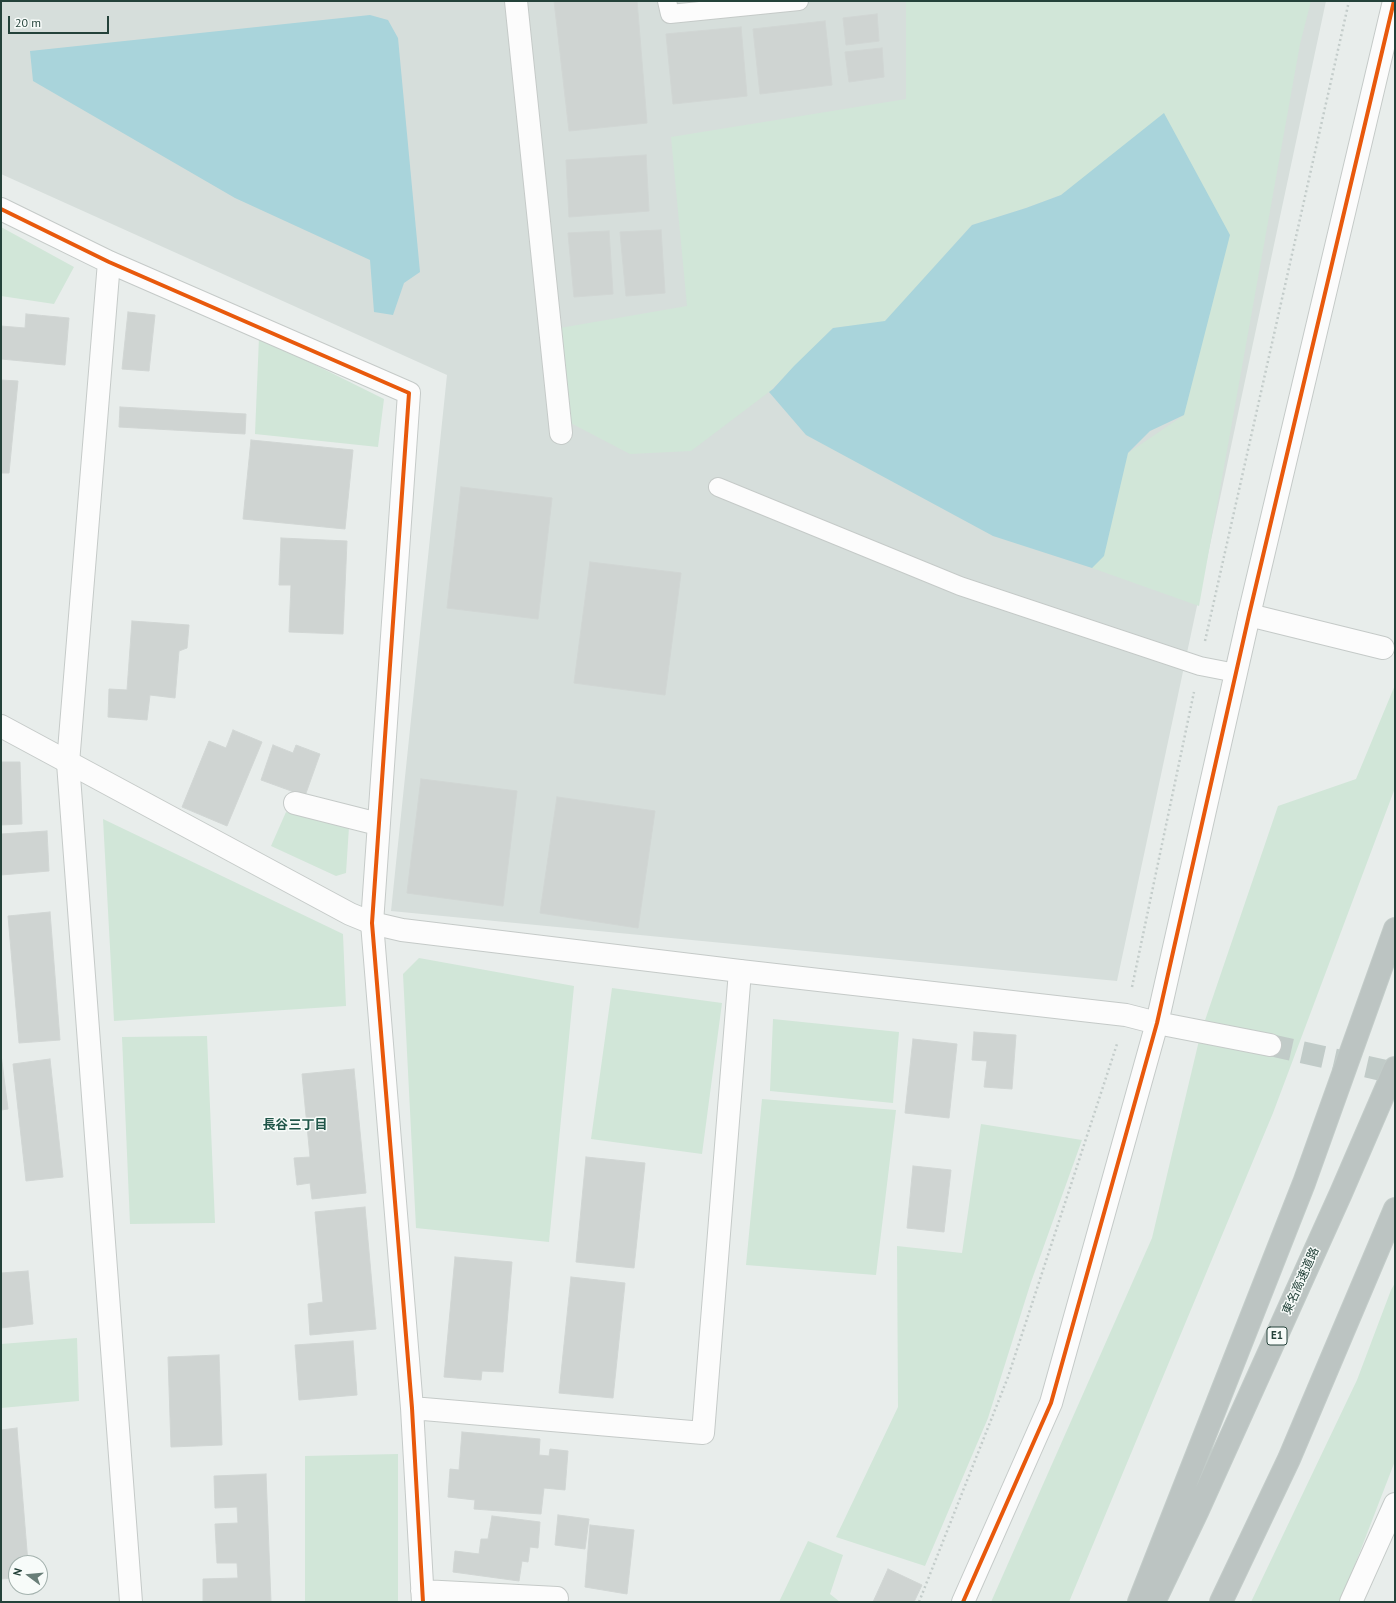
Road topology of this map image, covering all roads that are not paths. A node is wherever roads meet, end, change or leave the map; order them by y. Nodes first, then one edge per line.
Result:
1 (516, 1) edge
2 (667, 1) edge
3 (799, 1) edge
4 (1394, 1) edge
5 (1, 209) edge
6 (109, 262) junction
7 (561, 433) dead end
8 (718, 487) dead end
9 (1249, 614) junction
10 (1383, 648) dead end
11 (1236, 673) junction
12 (1, 726) edge
13 (68, 763) junction
14 (295, 803) dead end
15 (378, 824) junction
16 (372, 923) junction
17 (1395, 929) edge
18 (740, 971) junction
19 (1157, 1023) junction
20 (1270, 1045) tunnel mouth
21 (1395, 1068) edge
22 (1395, 1209) edge
23 (412, 1408) junction
24 (1395, 1504) edge
25 (422, 1596) edge
26 (557, 1598) dead end
27 (131, 1602) edge
28 (963, 1602) edge
29 (1139, 1602) edge
30 (1154, 1602) edge
31 (1221, 1602) edge
32 (1351, 1602) edge

1 - 7 street
2 - 3 lane
4 - 9 street
5 - 6 street
6 - 13 street
6 - 15 street
8 - 11 lane
9 - 10 street
9 - 11 street
11 - 19 street
12 - 13 street
13 - 16 street
13 - 27 street
14 - 15 street
15 - 16 street
16 - 18 street
16 - 23 street
17 - 29 highway
18 - 19 street
18 - 23 street
19 - 20 street
19 - 28 street
21 - 30 highway, 東名高速道路 / E1
22 - 31 highway
23 - 25 street
24 - 32 street
25 - 26 street

